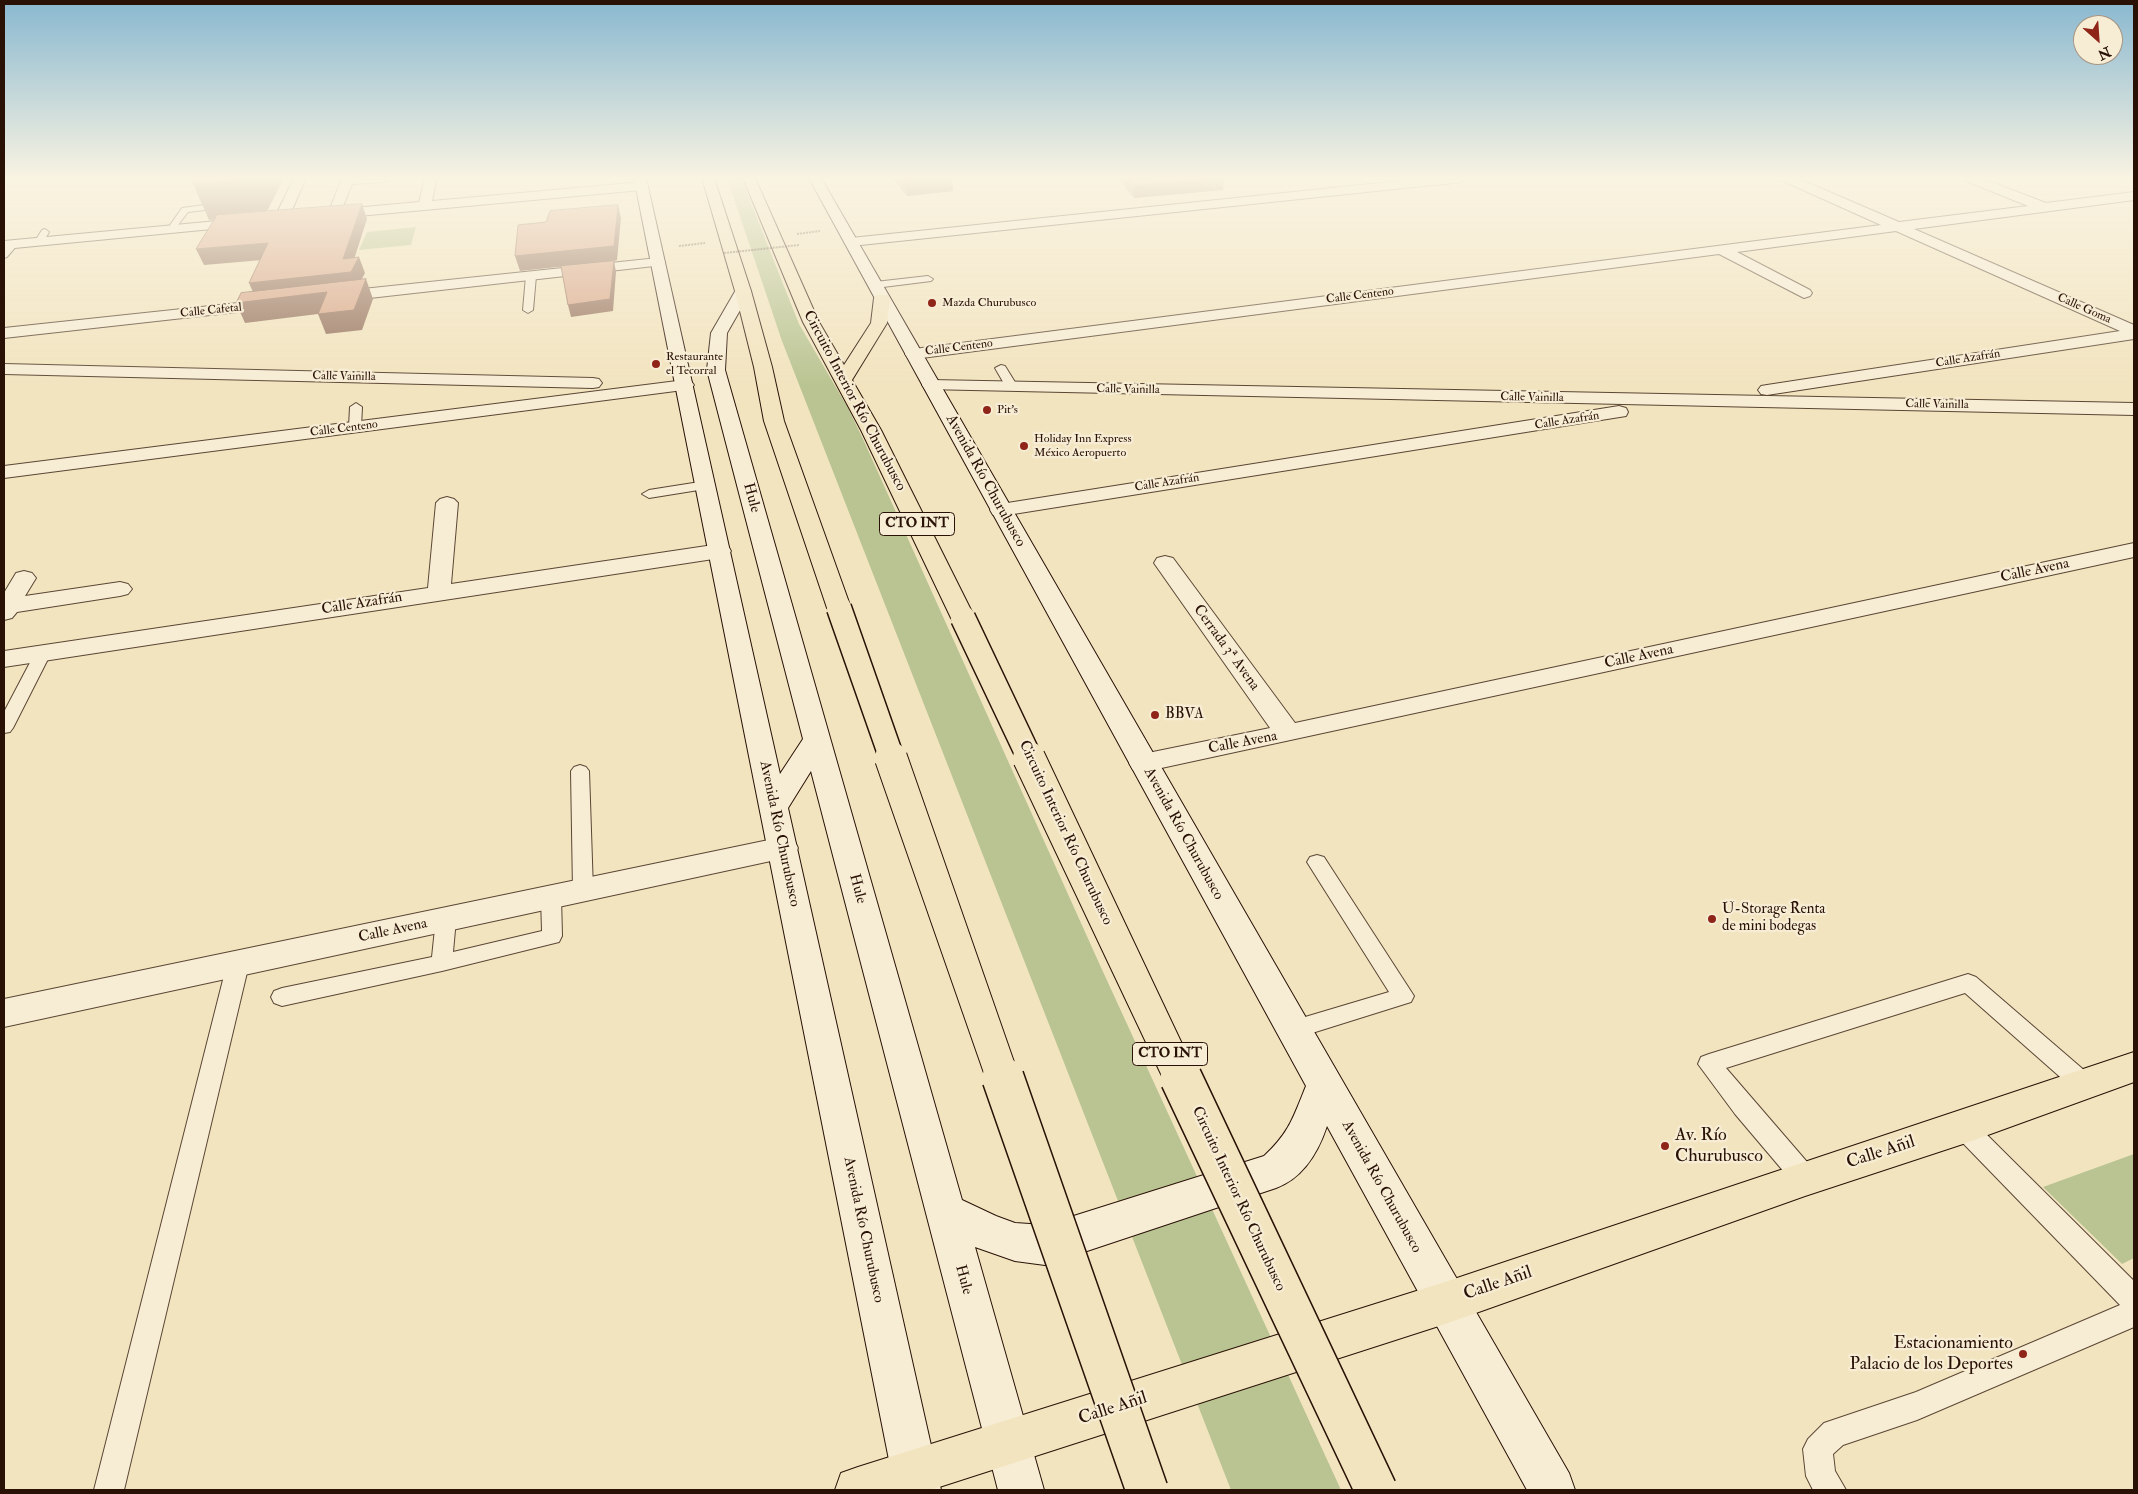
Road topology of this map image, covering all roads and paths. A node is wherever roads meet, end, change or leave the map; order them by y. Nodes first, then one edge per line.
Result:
1 (655, 248) edge
2 (687, 248) edge
3 (730, 248) edge
4 (774, 248) edge
5 (778, 248) edge
6 (854, 248) edge
7 (1730, 248) edge
8 (1943, 248) edge
9 (1720, 249) junction
10 (724, 253) dead end
11 (656, 255) junction
12 (531, 276) junction
13 (928, 279) dead end
14 (743, 291) junction
15 (879, 292) junction
16 (1804, 293) dead end
17 (316, 299) edge
18 (287, 302) edge
19 (528, 310) dead end
20 (2134, 332) edge
21 (4, 334) edge
22 (914, 354) junction
23 (1001, 368) dead end
24 (4, 369) edge
25 (844, 379) junction
26 (685, 385) junction
27 (931, 385) junction
28 (1012, 387) junction
29 (1690, 401) junction
30 (356, 407) dead end
31 (2134, 409) edge
32 (355, 427) junction
33 (4, 472) edge
34 (706, 485) junction
35 (649, 494) dead end
36 (447, 503) dead end
37 (1001, 510) junction
38 (2134, 550) edge
39 (720, 551) junction
40 (1165, 563) dead end
41 (24, 578) dead end
42 (120, 589) dead end
43 (439, 592) junction
44 (6, 609) edge
45 (43, 653) junction
46 (4, 660) edge
47 (4, 728) edge
48 (1288, 733) junction
49 (817, 739) junction
50 (1143, 763) junction
51 (580, 771) dead end
52 (774, 807) junction
53 (783, 848) junction
54 (1317, 862) dead end
55 (583, 891) junction
56 (551, 897) junction
57 (446, 920) junction
58 (442, 963) junction
59 (238, 964) junction
60 (282, 997) dead end
61 (4, 1014) edge
62 (1293, 1030) junction
63 (2134, 1067) edge
64 (2084, 1084) junction
65 (1324, 1086) junction
66 (1963, 1127) junction
67 (1805, 1178) junction
68 (945, 1212) junction
69 (2134, 1300) edge
70 (1446, 1303) junction
71 (2134, 1314) edge
72 (1008, 1443) junction
73 (916, 1481) edge
74 (109, 1490) edge
75 (858, 1490) edge
76 (1021, 1490) edge
77 (1147, 1490) edge
78 (1376, 1490) edge
79 (1552, 1490) edge
80 (1831, 1490) edge

1 - 11 street, Avenida Río Churubusco
2 - 11 path
3 - 14 main road
4 - 10 path, bridge
5 - 25 main road, Circuito Interior Río Churubusco / CTO INT
6 - 15 street, Avenida Río Churubusco
7 - 9 street, Calle Centeno
8 - 20 street, Calle Goma
9 - 16 street
9 - 22 street, Calle Centeno
11 - 12 street
11 - 26 street, Avenida Río Churubusco
12 - 17 street
12 - 19 lane
13 - 15 lane
14 - 49 street, Hule
14 - 77 main road, bridge
15 - 22 street, Avenida Río Churubusco
15 - 25 main road
18 - 21 street, Calle Cafetal
20 - 29 street, Calle Azafrán
22 - 27 street, Avenida Río Churubusco
23 - 28 lane
24 - 26 street, Calle Vainilla
25 - 78 main road, Circuito Interior Río Churubusco / CTO INT, bridge
26 - 32 street, Calle Centeno
26 - 34 street, Avenida Río Churubusco
27 - 28 street, Calle Vainilla
27 - 37 street, Avenida Río Churubusco
28 - 29 street, Calle Vainilla
29 - 31 street, Calle Vainilla
29 - 37 street, Calle Azafrán
30 - 32 lane
32 - 33 street, Calle Centeno
34 - 35 lane
34 - 39 street, Avenida Río Churubusco
36 - 43 street
37 - 50 street, Avenida Río Churubusco
38 - 48 street, Calle Avena
39 - 43 street, Calle Azafrán
39 - 52 street, Avenida Río Churubusco
40 - 48 street, Cerrada 3ª Avena
41 - 44 street
42 - 44 street
43 - 45 street, Calle Azafrán
45 - 46 street, Calle Azafrán
45 - 47 lane
48 - 50 street, Calle Avena
49 - 52 street
49 - 68 street, Hule
50 - 62 street, Avenida Río Churubusco
51 - 55 lane
52 - 53 street, Avenida Río Churubusco
53 - 55 street, Calle Avena
53 - 73 street, Avenida Río Churubusco
54 - 62 lane
55 - 56 street, Calle Avena
56 - 57 street, Calle Avena
56 - 58 lane
57 - 58 lane
57 - 59 street, Calle Avena
58 - 60 lane
59 - 61 street, Calle Avena
59 - 74 lane
62 - 65 street, Avenida Río Churubusco
63 - 64 main road, Calle Añil
64 - 66 main road, Calle Añil
64 - 67 lane
65 - 68 street
65 - 70 street, Avenida Río Churubusco
66 - 67 main road, Calle Añil
66 - 69 lane
67 - 70 main road, Calle Añil
68 - 72 street, Hule
70 - 72 main road, Calle Añil
70 - 79 street, Avenida Río Churubusco
71 - 80 lane
72 - 73 main road, Calle Añil
72 - 76 street, Hule
73 - 75 main road, Calle Añil

